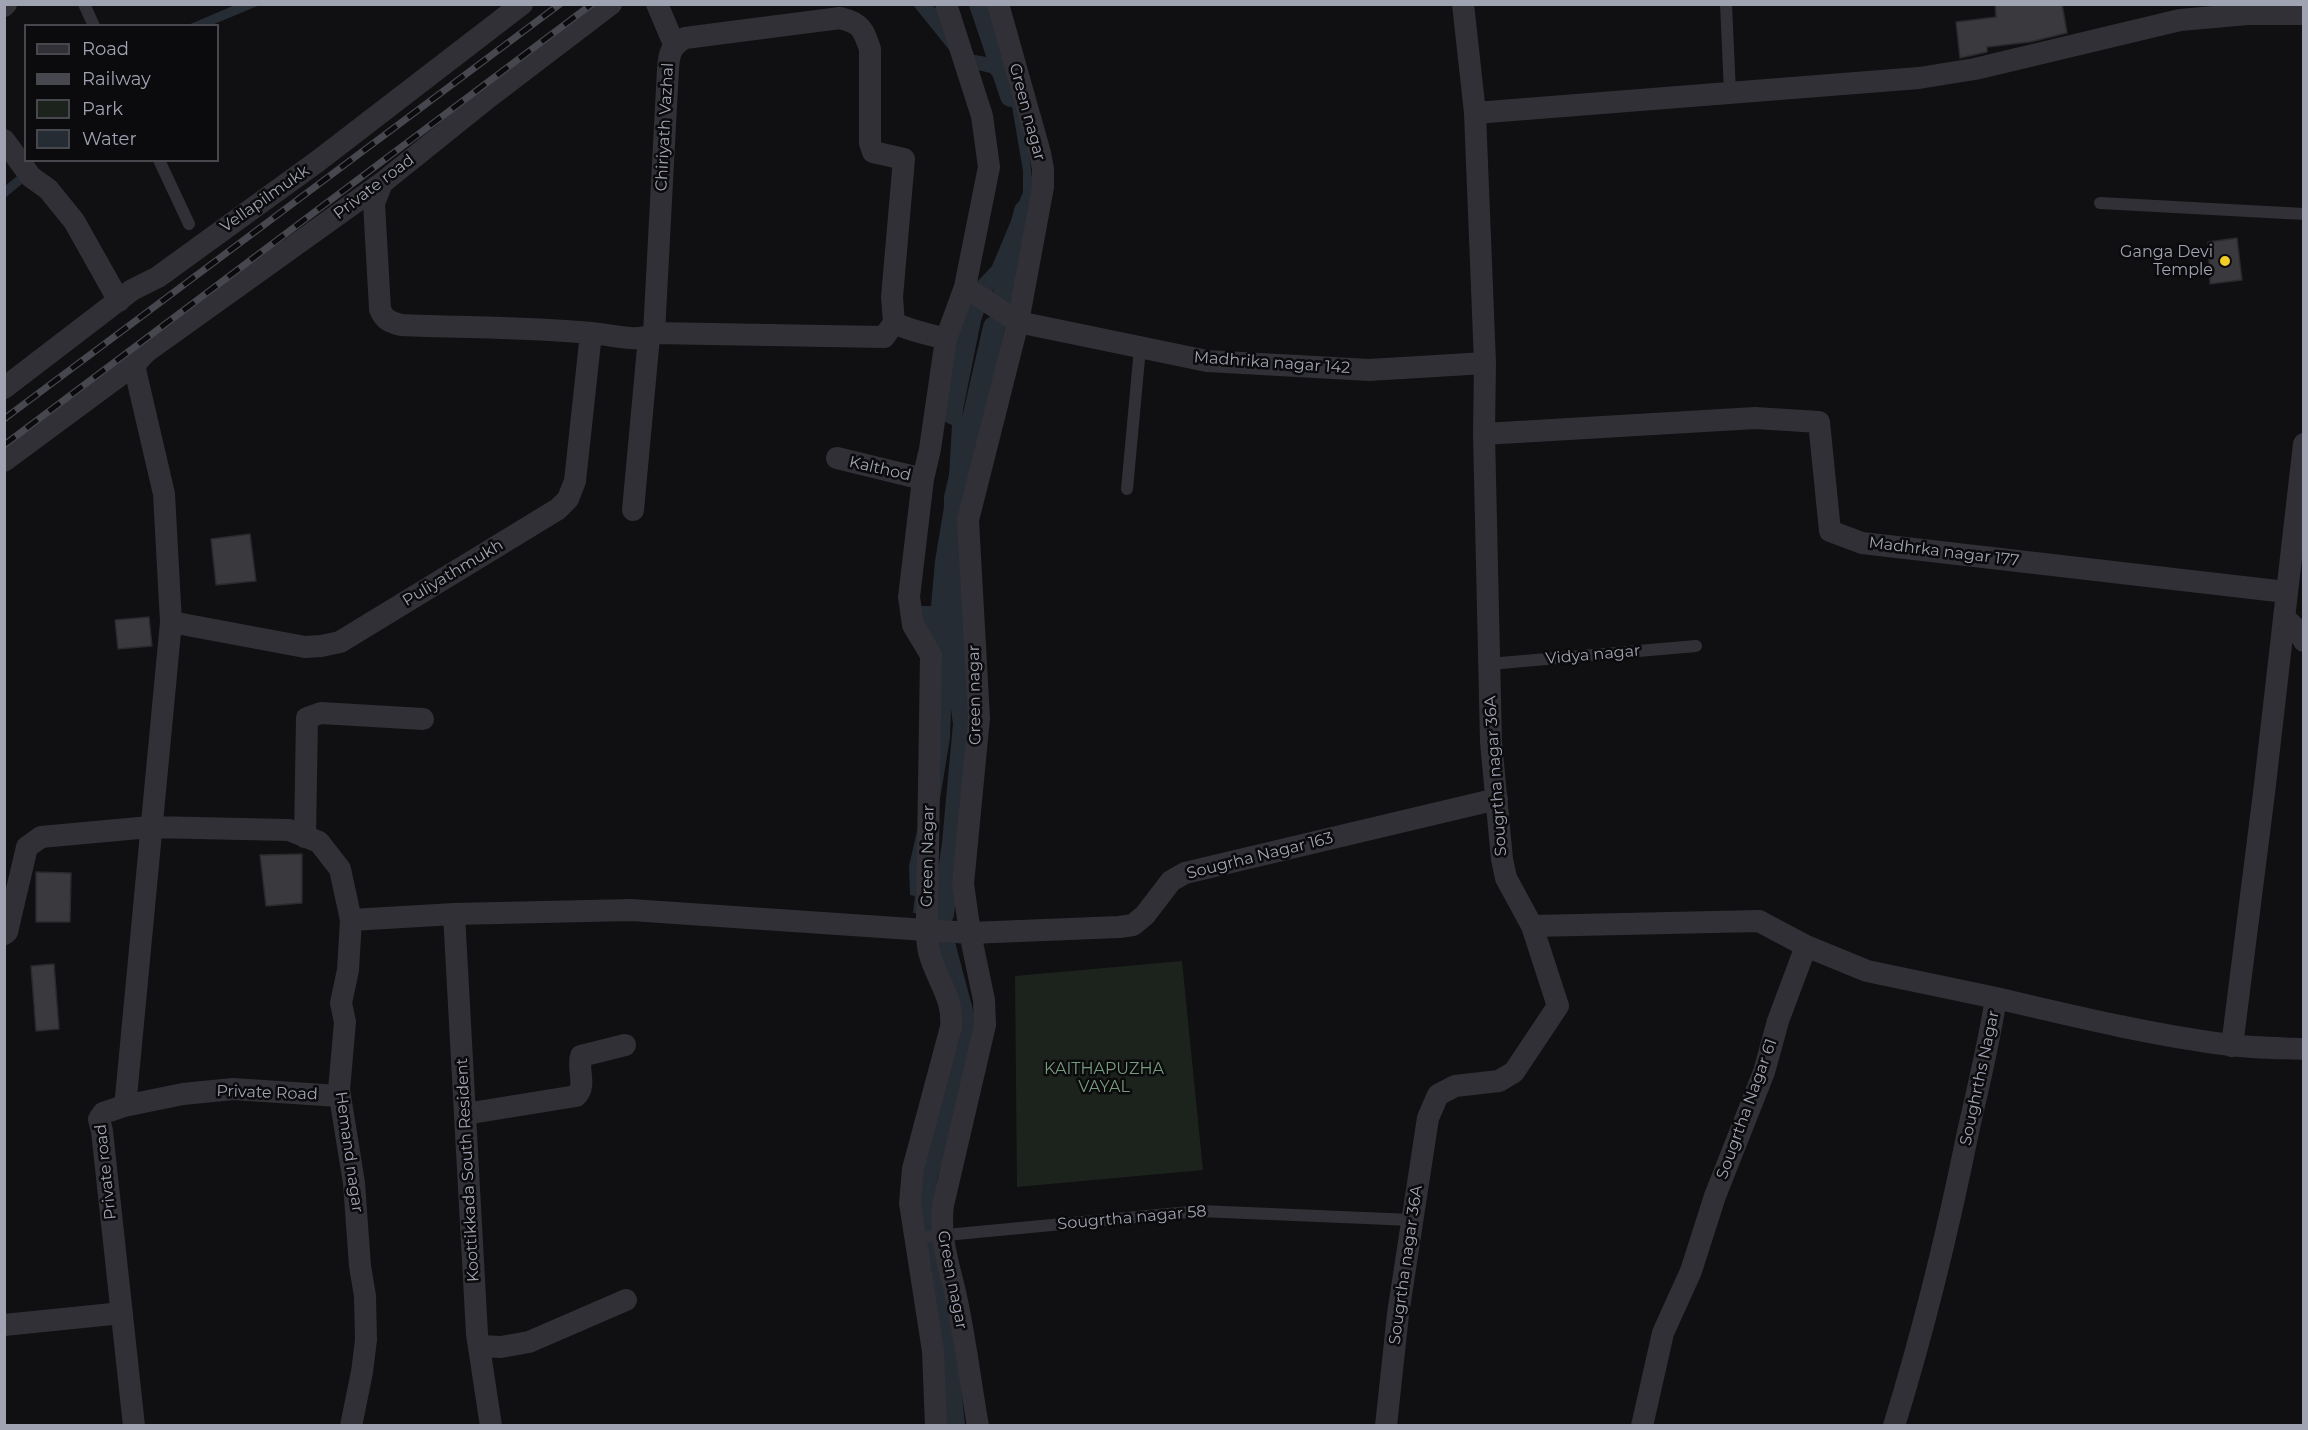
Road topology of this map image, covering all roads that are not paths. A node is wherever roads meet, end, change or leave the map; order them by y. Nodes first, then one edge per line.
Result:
1 (84, 4) edge
2 (522, 4) edge
3 (611, 4) edge
4 (657, 4) edge
5 (946, 4) edge
6 (998, 4) edge
7 (1463, 4) edge
8 (1726, 4) edge
9 (2304, 14) edge
10 (93, 24) edge
11 (674, 44) junction
12 (1730, 93) junction
13 (1475, 113) junction
14 (4, 140) edge
15 (160, 162) edge
16 (381, 183) junction
17 (2100, 203) dead end
18 (2304, 214) edge
19 (189, 224) dead end
20 (965, 286) junction
21 (119, 301) junction
22 (1018, 322) junction
23 (894, 323) junction
24 (591, 333) junction
25 (651, 335) junction
26 (946, 339) junction
27 (1140, 348) junction
28 (1485, 363) junction
29 (134, 365) junction
30 (4, 388) edge
31 (1484, 434) junction
32 (2304, 444) edge
33 (837, 458) dead end
34 (4, 460) edge
35 (923, 479) junction
36 (1127, 489) dead end
37 (633, 510) dead end
38 (2295, 593) edge
39 (2284, 617) junction
40 (171, 622) junction
41 (2304, 641) edge
42 (1696, 646) dead end
43 (1490, 664) junction
44 (423, 719) dead end
45 (1497, 799) junction
46 (150, 827) junction
47 (305, 837) junction
48 (454, 914) junction
49 (351, 920) junction
50 (1532, 926) junction
51 (927, 930) junction
52 (970, 933) junction
53 (4, 934) edge
54 (1806, 946) junction
55 (1996, 998) junction
56 (626, 1045) dead end
57 (2232, 1046) junction
58 (2304, 1049) edge
59 (339, 1096) junction
60 (124, 1106) junction
61 (465, 1114) junction
62 (1412, 1220) junction
63 (933, 1236) junction
64 (626, 1300) dead end
65 (122, 1313) junction
66 (4, 1325) edge
67 (479, 1346) junction
68 (134, 1425) edge
69 (351, 1425) edge
70 (491, 1425) edge
71 (936, 1425) edge
72 (978, 1425) edge
73 (1386, 1425) edge
74 (1642, 1425) edge
75 (1894, 1425) edge

1 - 10 lane
2 - 21 street, Vellapilmukk
3 - 16 street, Private road
4 - 11 street
5 - 20 street
6 - 22 street, Green nagar
7 - 13 street, Sougrtha nagar 36A
8 - 12 lane
9 - 12 street
11 - 23 street, Chiriyath Vazhal
11 - 25 street, Chiriyath Vazhal
12 - 13 street
13 - 28 street, Sougrtha nagar 36A
14 - 21 street
15 - 19 lane
16 - 24 street
16 - 29 street, Private road
17 - 18 lane
20 - 22 street, Madhrika nagar 142
20 - 26 street, Green Nagar
21 - 30 street, Vellapilmukk
22 - 27 street, Madhrika nagar 142
22 - 52 street, Green nagar
23 - 25 street
23 - 26 street
24 - 25 street
24 - 40 street, Puliyathmukh
25 - 37 street
26 - 35 street, Green Nagar
27 - 28 street, Madhrika nagar 142
27 - 36 lane
28 - 31 street, Sougrtha nagar 36A
29 - 34 street, Private road
29 - 40 street, Private road
31 - 38 street, Madhrka nagar 177
31 - 43 street, Sougrtha nagar 36A
32 - 38 street
33 - 35 street, Kalthod
35 - 51 street, Green Nagar
38 - 39 street
39 - 41 street
39 - 57 street
40 - 46 street, Private road
42 - 43 lane, Vidya nagar
43 - 45 street, Sougrtha nagar 36A
44 - 47 street
45 - 50 street, Sougrtha nagar 36A
45 - 52 street, Sougrha Nagar 163
46 - 47 street, Hemand nagar
46 - 53 street
46 - 60 street, Private road
47 - 49 street, Hemand nagar
48 - 49 street, Sougrha Nagar 163
48 - 51 street, Sougrha Nagar 163
48 - 61 street, Koottikkada South Resident
49 - 59 street, Hemand nagar
50 - 54 street
50 - 62 street, Sougrtha nagar 36A
51 - 52 street, Sougrha Nagar 163
51 - 71 street, Green Nagar
52 - 63 street, Green nagar
54 - 55 street
54 - 74 street, Sougrtha Nagar 61
55 - 57 street, Soughrths Nagar
55 - 75 street, Soughrths Nagar
56 - 61 street
57 - 58 street, Soughrths Nagar
59 - 60 street, Private Road
59 - 69 street, Hemand nagar
60 - 65 street, Private road
61 - 67 street, Koottikkada South Resident
62 - 63 lane, Sougrtha nagar 58
62 - 73 street, Sougrtha nagar 36A
63 - 72 street, Green nagar
64 - 67 street
65 - 66 street
65 - 68 street, Private road
67 - 70 street, Koottikkada South Resident

